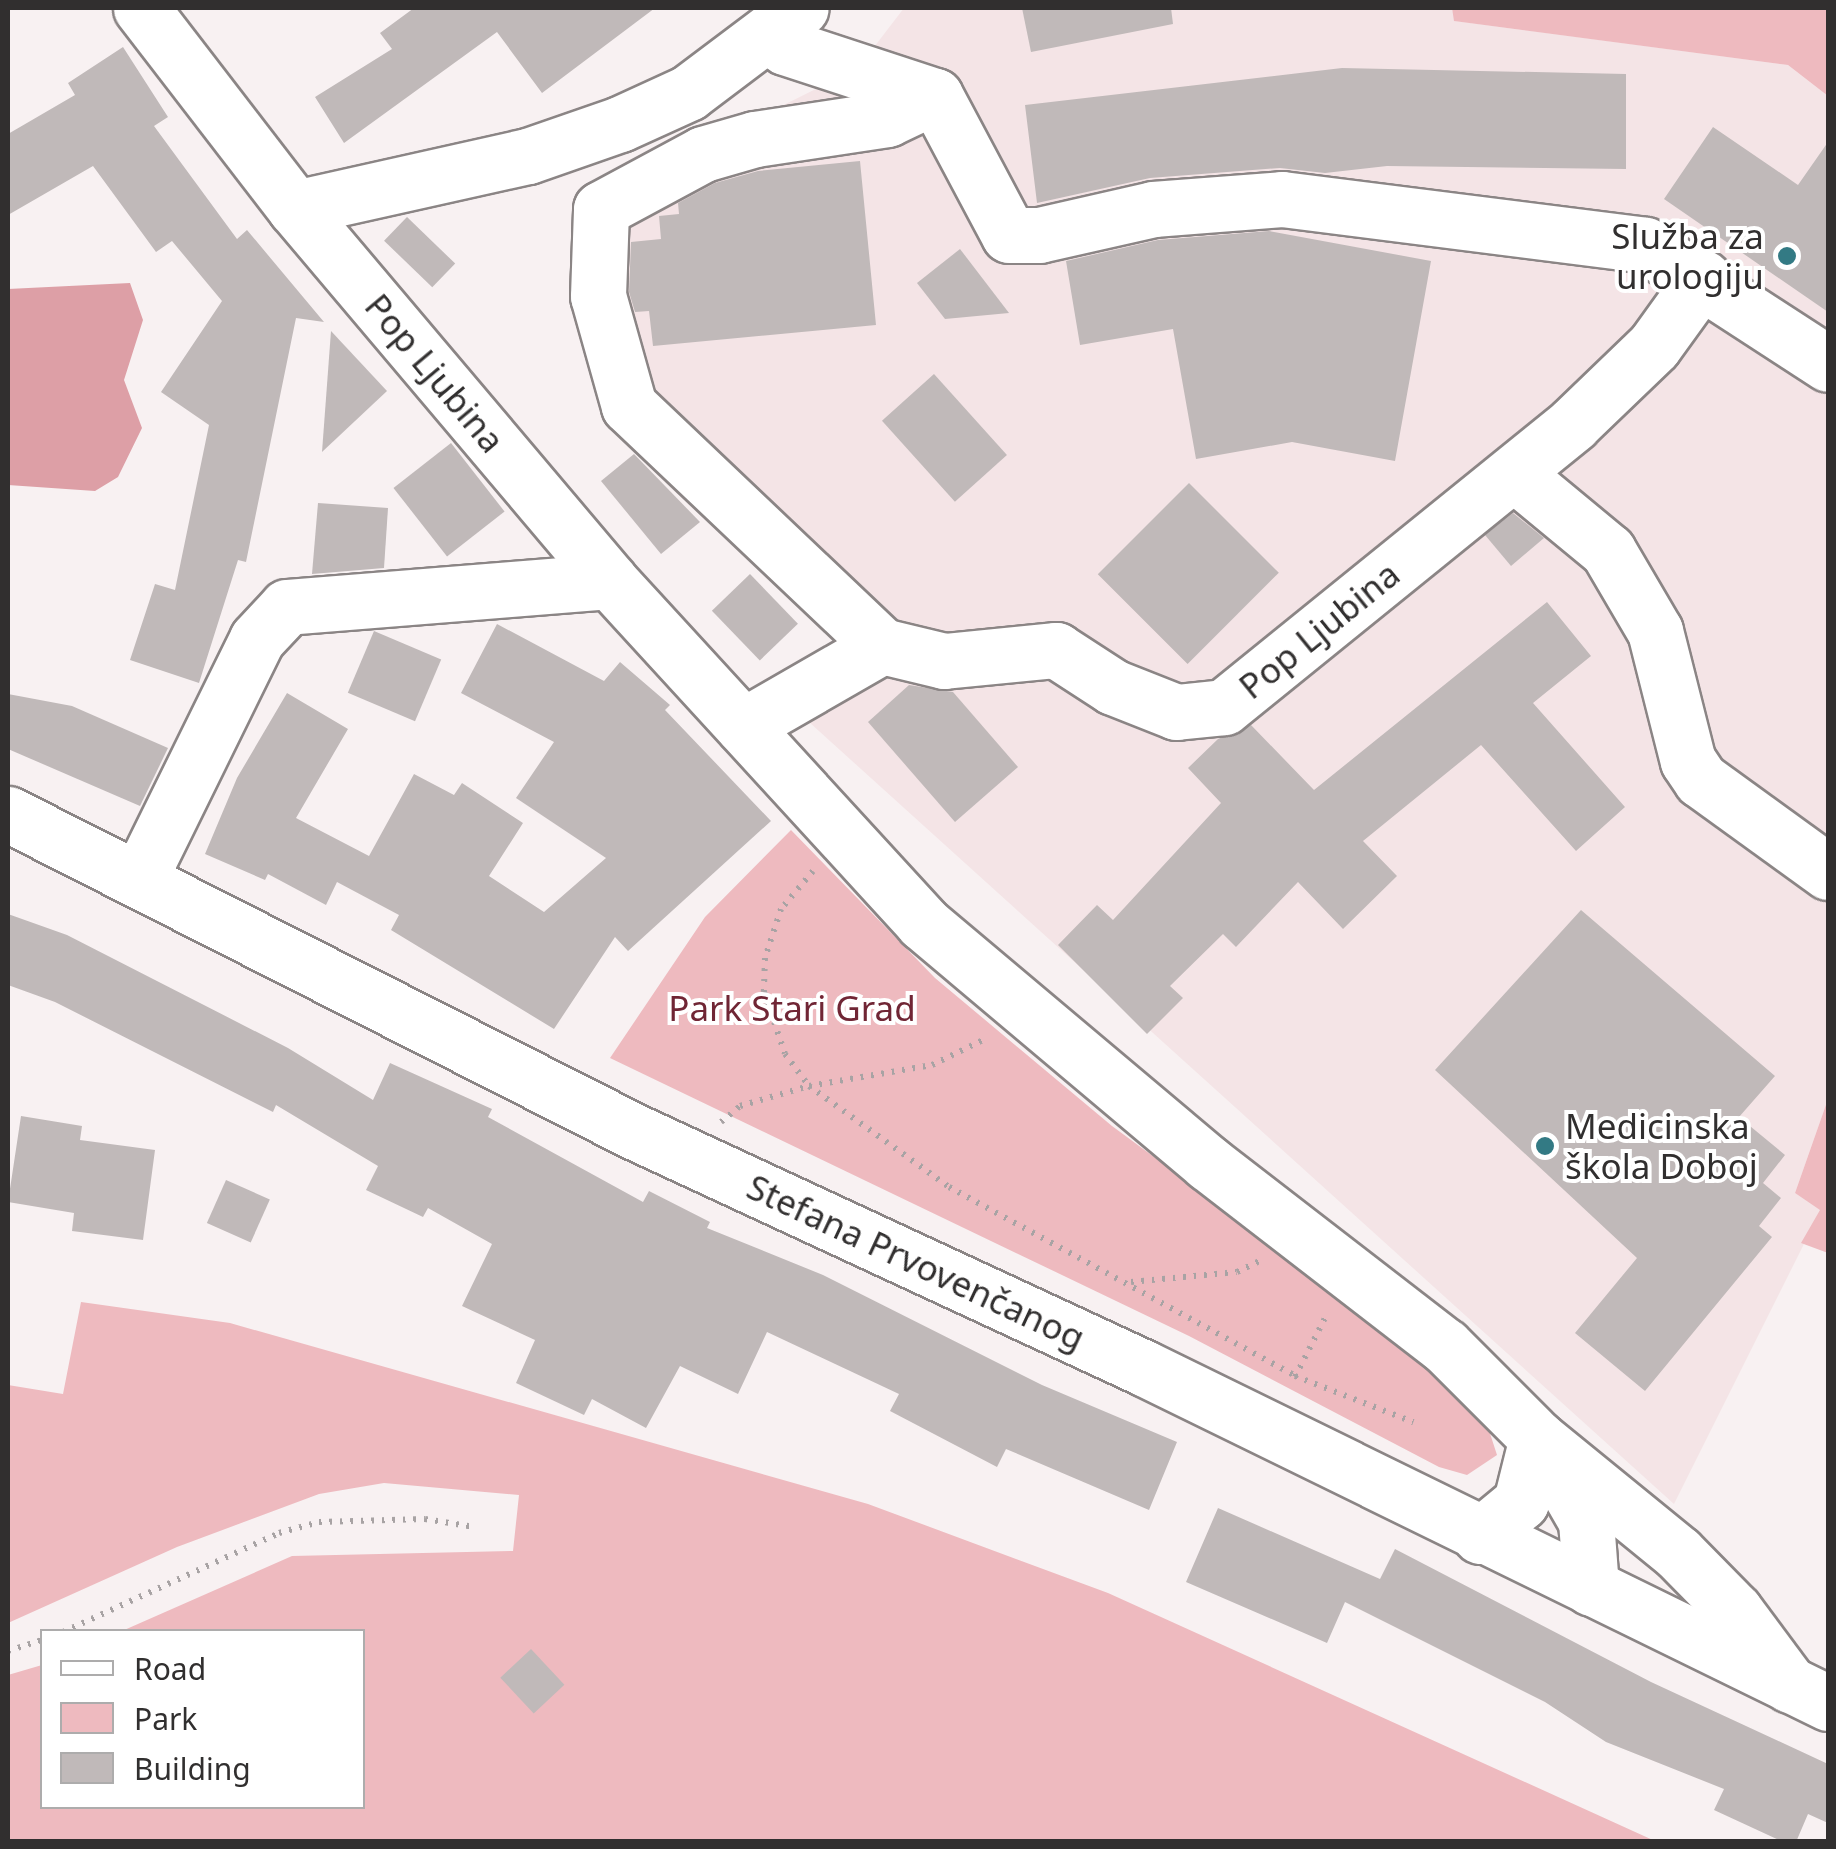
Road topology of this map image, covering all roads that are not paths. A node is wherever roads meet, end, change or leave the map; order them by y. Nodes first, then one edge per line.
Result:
1 (141, 8) edge
2 (787, 20) edge
3 (936, 96) junction
4 (295, 208) junction
5 (1702, 278) junction
6 (1828, 364) edge
7 (1516, 474) junction
8 (610, 581) junction
9 (882, 646) junction
10 (743, 726) junction
11 (8, 814) edge
12 (1828, 872) edge
13 (139, 879) junction
14 (1538, 1438) junction
15 (1480, 1536) junction
16 (1590, 1588) junction
17 (1809, 1694) edge

1 - 4 street, Pop Ljubina
2 - 3 street
2 - 4 street
3 - 5 street
3 - 9 street
4 - 8 street, Pop Ljubina
5 - 6 street
5 - 7 street, Pop Ljubina
7 - 9 street, Pop Ljubina
7 - 12 street
8 - 10 street, Pop Ljubina
8 - 13 street
9 - 10 street
10 - 14 street, Pop Ljubina
11 - 13 street, Stefana Prvovenčanog
13 - 15 street, Stefana Prvovenčanog
14 - 15 street
14 - 16 street
14 - 17 street
15 - 16 street, Stefana Prvovenčanog
16 - 17 street, Stefana Prvovenčanog

